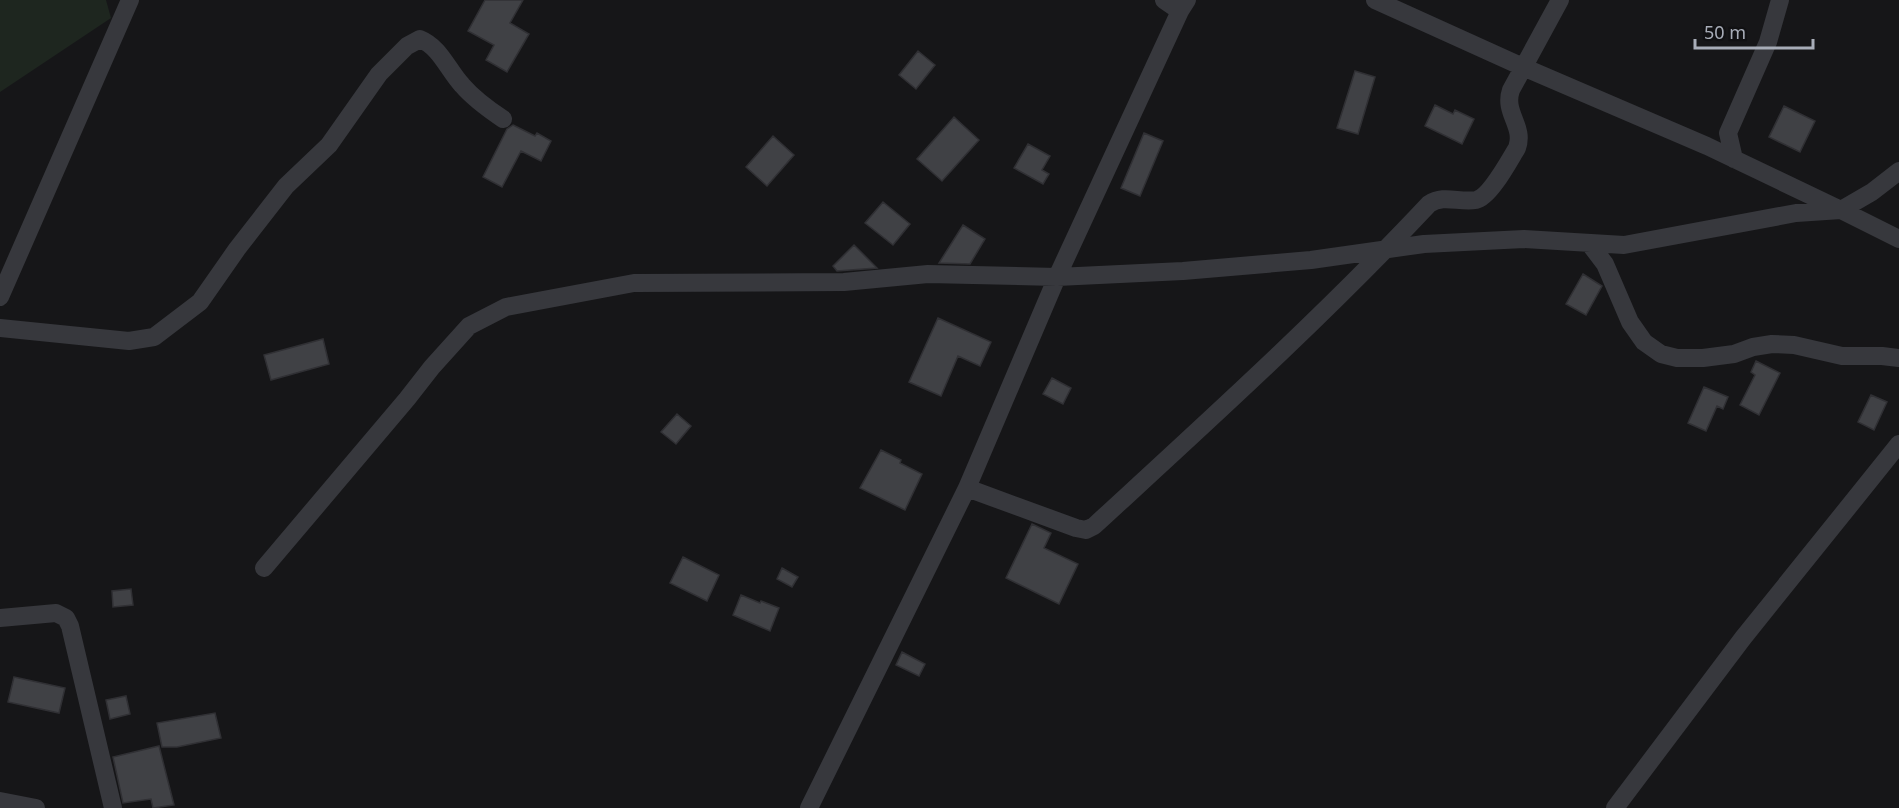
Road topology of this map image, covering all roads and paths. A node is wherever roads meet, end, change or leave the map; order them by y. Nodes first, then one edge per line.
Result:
1 (130, 0) edge
2 (1164, 0) edge
3 (1375, 0) edge
4 (1560, 0) edge
5 (1780, 0) edge
6 (1184, 5) edge
7 (1523, 67) junction
8 (503, 118) dead end
9 (1728, 133) junction
10 (1707, 146) junction
11 (1734, 159) junction
12 (1899, 171) edge
13 (1841, 210) junction
14 (1899, 239) edge
15 (1589, 243) junction
16 (1386, 250) junction
17 (1057, 277) junction
18 (0, 297) edge
19 (0, 328) edge
20 (1899, 358) edge
21 (1899, 444) edge
22 (967, 488) junction
23 (264, 568) dead end
24 (0, 618) edge
25 (0, 801) edge
26 (36, 808) edge
27 (113, 808) edge
28 (809, 808) edge
29 (1615, 808) edge

1 - 18 street
2 - 6 street
3 - 7 street
4 - 7 street
5 - 9 street
6 - 17 street
7 - 10 street
7 - 16 street
8 - 19 street
9 - 10 street
9 - 11 street
10 - 11 street
11 - 13 street
12 - 13 street
13 - 14 street
13 - 15 street
15 - 16 street
15 - 20 street
16 - 17 street
16 - 22 street
17 - 22 street
17 - 23 street
21 - 29 street
22 - 28 street
24 - 27 street
25 - 26 street

